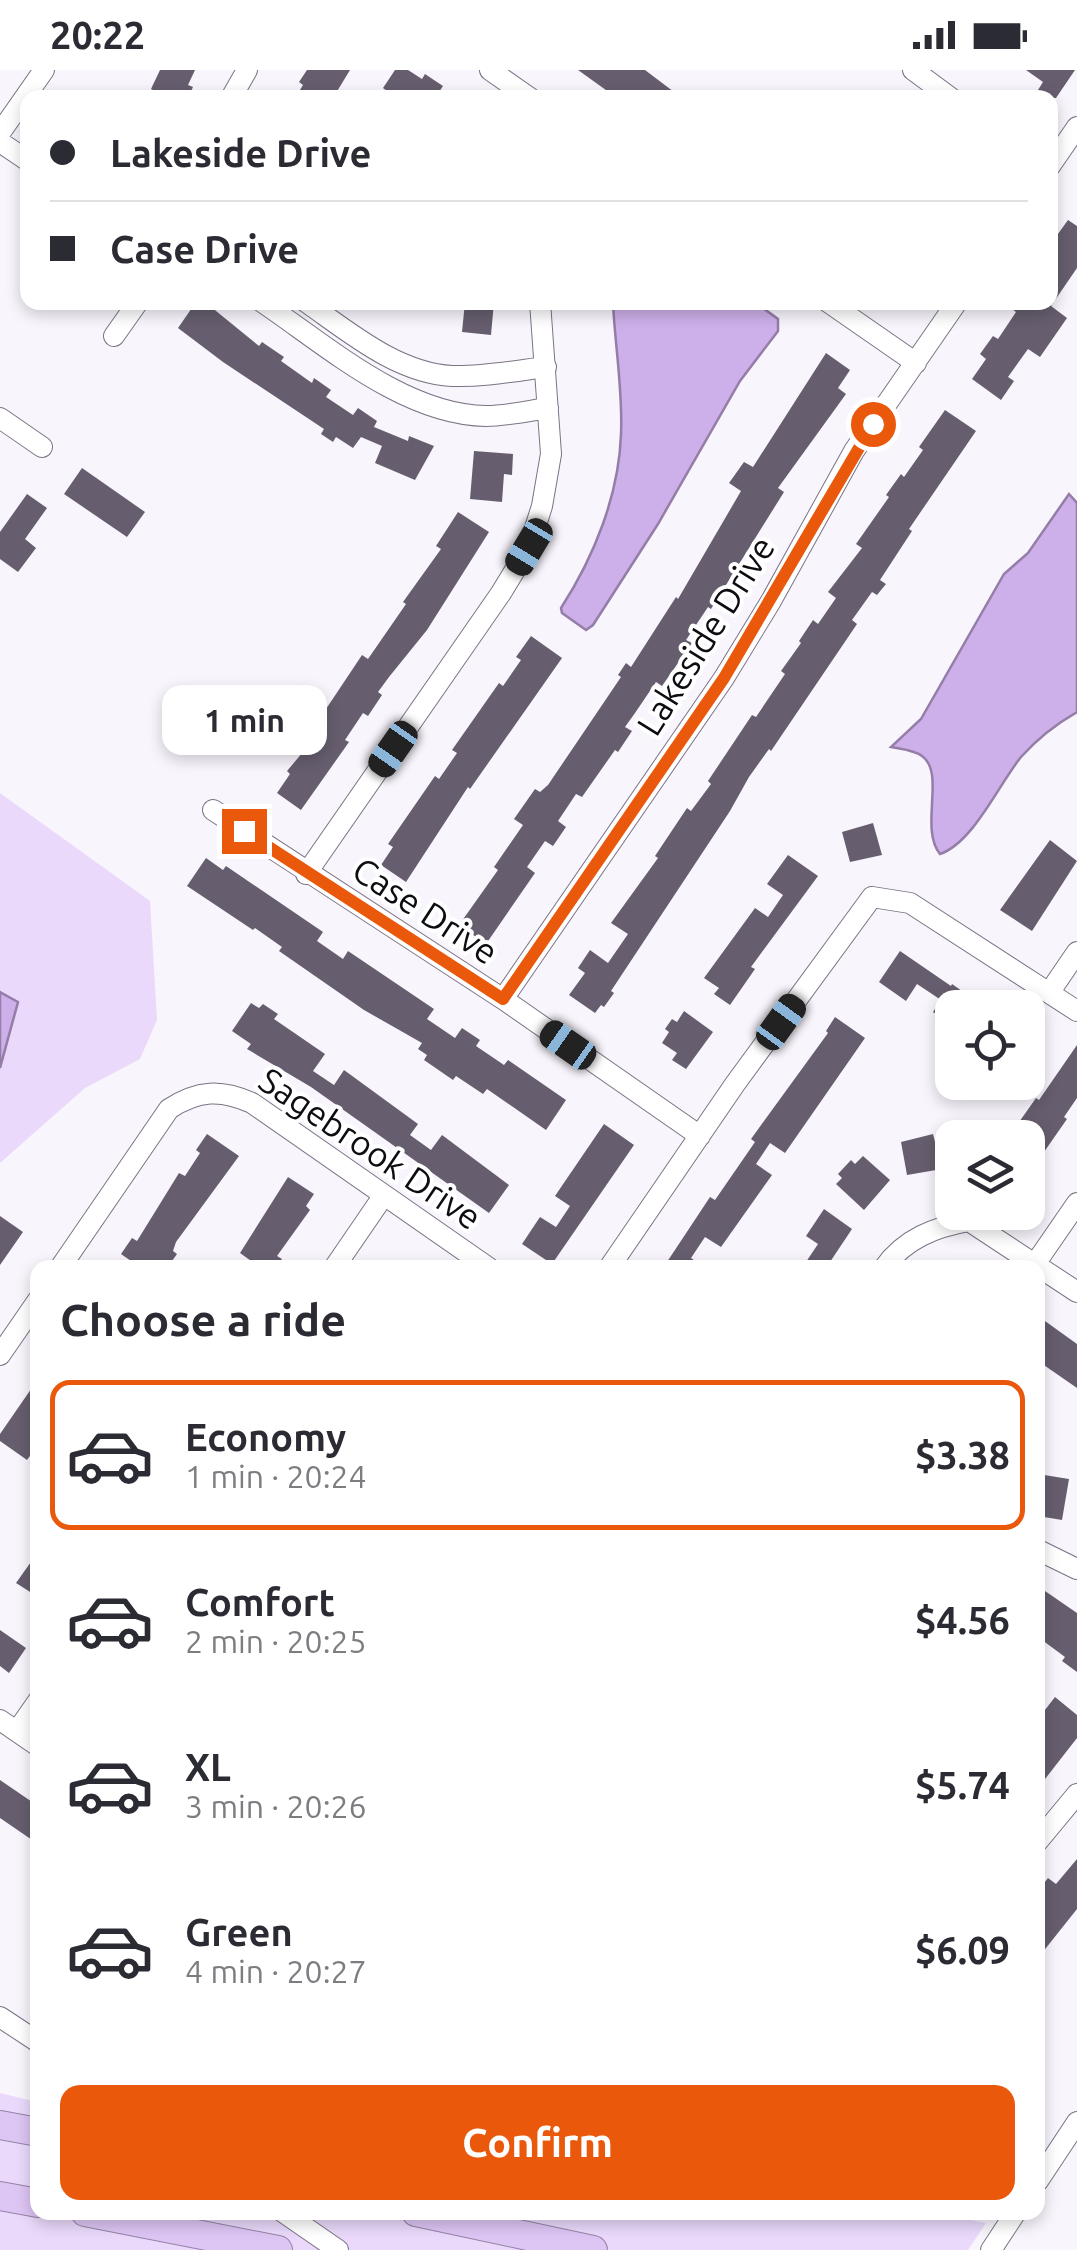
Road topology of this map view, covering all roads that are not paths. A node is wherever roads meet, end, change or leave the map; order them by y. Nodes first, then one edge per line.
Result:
1 (490, 70) edge
2 (912, 70) edge
3 (519, 90) edge
4 (940, 90) edge
5 (20, 104) edge
6 (1077, 127) edge
7 (0, 132) edge
8 (1058, 154) edge
9 (132, 310) edge
10 (274, 310) edge
11 (318, 310) edge
12 (541, 310) edge
13 (840, 310) edge
14 (952, 310) edge
15 (114, 336) dead end
16 (916, 363) junction
17 (546, 367) junction
18 (548, 408) junction
19 (0, 418) edge
20 (42, 447) dead end
21 (213, 810) dead end
22 (306, 874) junction
23 (1077, 952) edge
24 (1049, 993) junction
25 (503, 999) junction
26 (1077, 1011) edge
27 (700, 1136) junction
28 (384, 1194) junction
29 (1077, 1203) edge
30 (65, 1260) edge
31 (339, 1260) edge
32 (478, 1260) edge
33 (615, 1260) edge
34 (890, 1260) edge
35 (1029, 1260) edge
36 (1038, 1260) edge
37 (1045, 1271) edge
38 (1077, 1292) edge
39 (30, 1312) edge
40 (0, 1356) edge
41 (1045, 1553) edge
42 (1077, 1569) edge
43 (30, 1708) edge
44 (8, 1726) edge
45 (30, 1741) edge
46 (1077, 1794) edge
47 (1045, 1833) edge
48 (0, 2016) edge
49 (30, 2037) edge
50 (1077, 2122) edge
51 (0, 2124) edge
52 (30, 2130) edge
53 (1045, 2170) edge
54 (0, 2196) edge
55 (30, 2202) edge
56 (126, 2220) edge
57 (295, 2220) edge
58 (453, 2220) edge
59 (1011, 2220) edge
60 (278, 2250) edge
61 (338, 2250) edge
62 (593, 2250) edge
63 (990, 2250) edge

1 - 3 street
2 - 4 street
5 - 7 street
6 - 8 street
9 - 15 street
10 - 18 street
11 - 17 street
12 - 17 street
13 - 16 street
14 - 16 street, Lakeside Drive
16 - 25 street, Lakeside Drive
17 - 18 street
18 - 22 street
19 - 20 street
21 - 22 street, Case Drive
22 - 25 street, Case Drive
23 - 24 street
24 - 26 street
24 - 27 street
25 - 27 street, Case Drive
27 - 33 street
28 - 30 street, Sagebrook Drive
28 - 31 street
28 - 32 street, Sagebrook Drive
29 - 36 street
34 - 35 street
37 - 38 street
39 - 40 street
41 - 42 street
43 - 44 street
44 - 45 street
46 - 47 street
48 - 49 street
50 - 53 street
51 - 52 highway
54 - 55 highway
56 - 60 highway
57 - 61 street
58 - 62 highway
59 - 63 street

